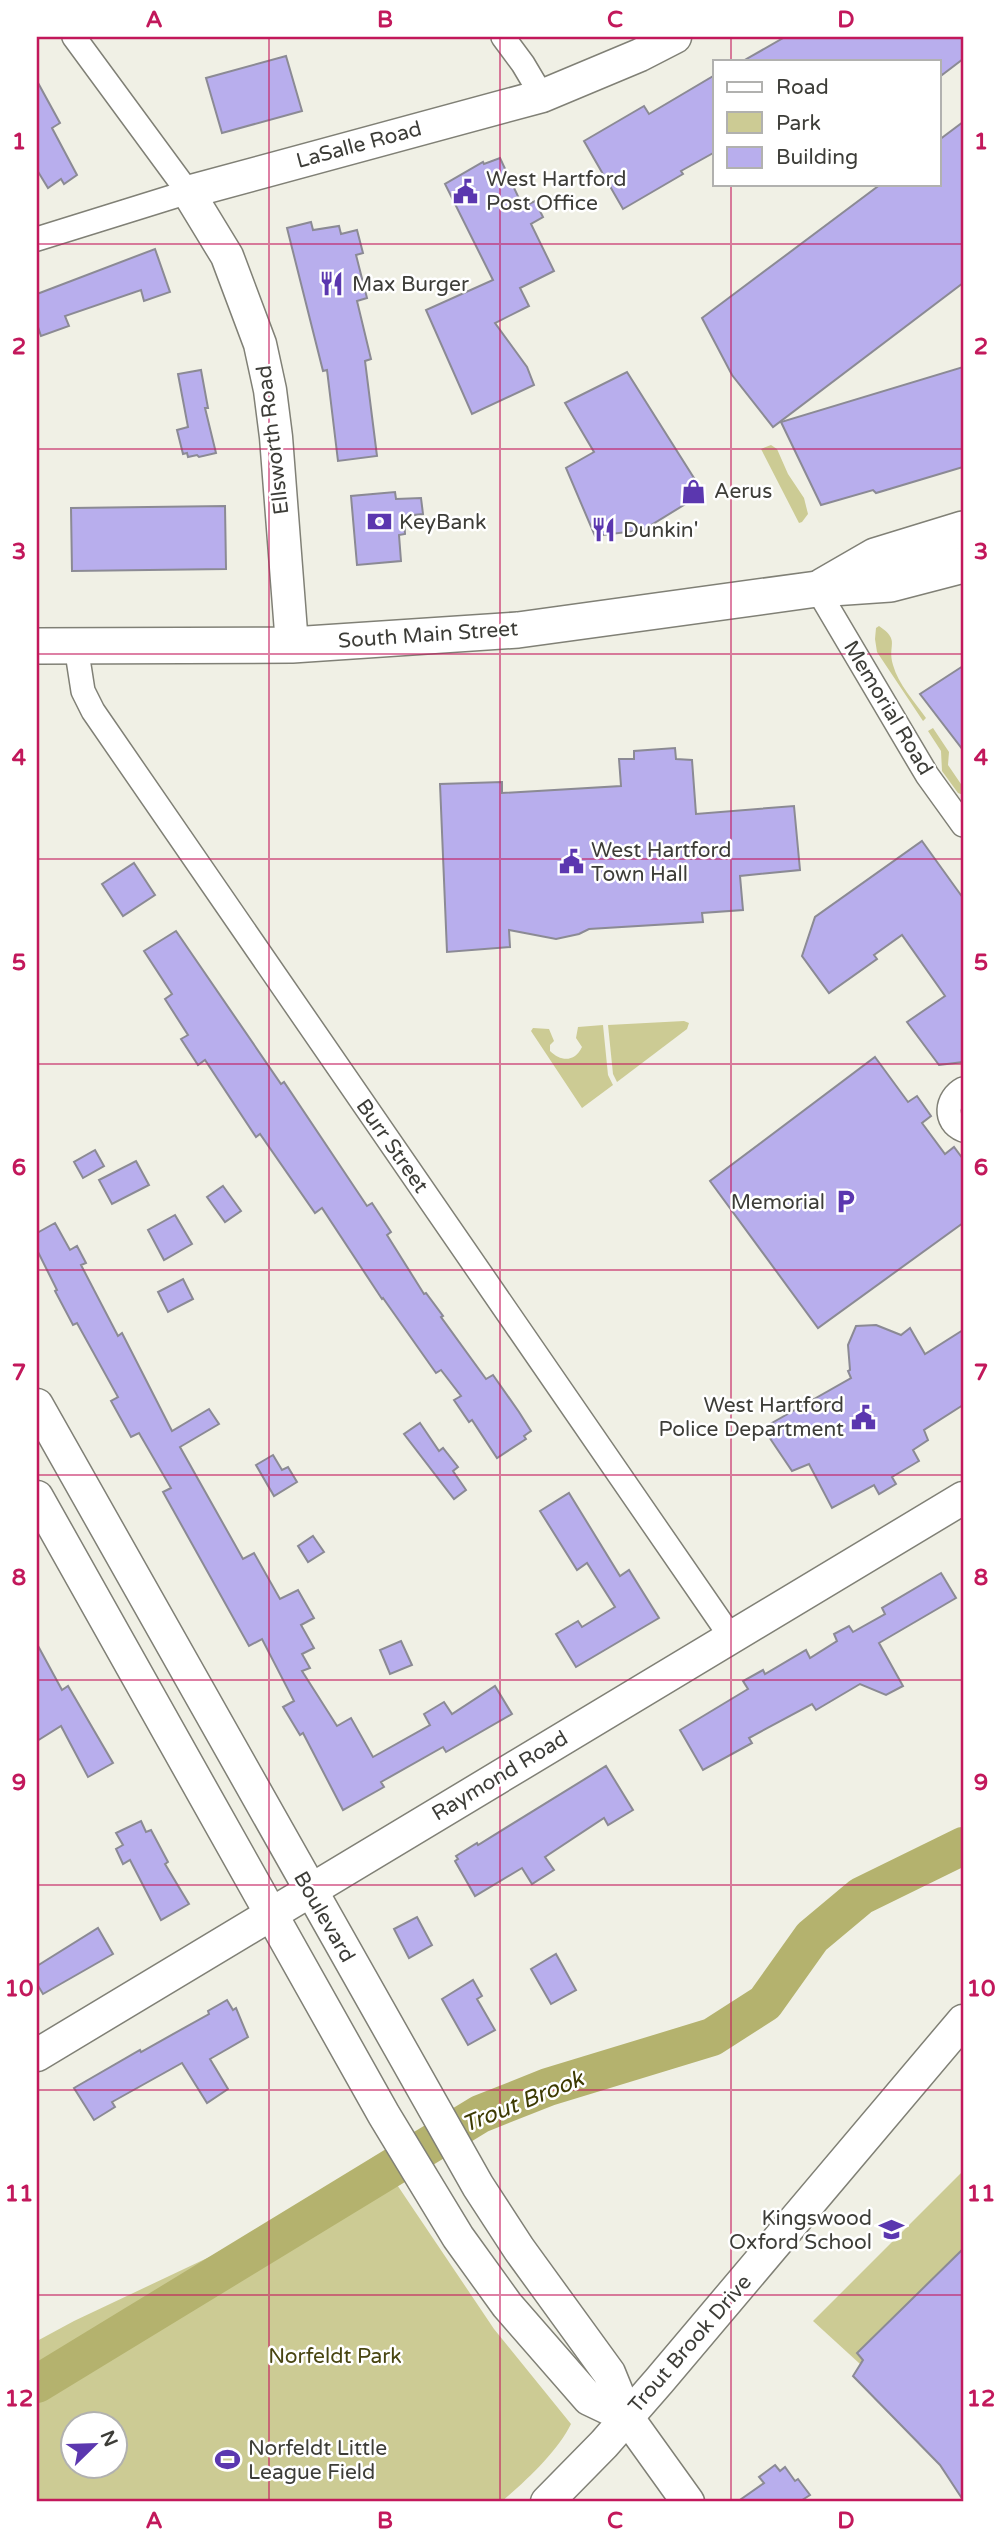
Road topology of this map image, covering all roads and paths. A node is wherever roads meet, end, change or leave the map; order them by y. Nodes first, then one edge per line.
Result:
1 (74, 37) edge
2 (503, 37) edge
3 (676, 37) edge
4 (542, 96) junction
5 (188, 192) junction
6 (37, 239) edge
7 (963, 529) edge
8 (963, 565) edge
9 (817, 589) junction
10 (292, 645) junction
11 (37, 646) edge
12 (76, 646) junction
13 (963, 825) edge
14 (963, 1089) edge
15 (963, 1130) edge
16 (37, 1405) edge
17 (37, 1497) edge
18 (963, 1498) edge
19 (133, 1576) junction
20 (94, 1598) junction
21 (731, 1637) junction
22 (309, 1890) junction
23 (272, 1913) junction
24 (963, 2021) edge
25 (37, 2055) edge
26 (497, 2216) junction
27 (460, 2240) junction
28 (627, 2417) junction
29 (547, 2502) edge
30 (688, 2502) edge

1 - 5 street, Ellsworth Road
2 - 4 street
3 - 4 main road, LaSalle Road
4 - 5 main road, LaSalle Road
5 - 6 street, LaSalle Road
5 - 10 main road, Ellsworth Road
7 - 9 main road, South Main Street
8 - 9 main road, South Main Street
9 - 10 main road, South Main Street
9 - 13 street, Memorial Road
10 - 12 main road, South Main Street
11 - 12 main road, South Main Street
12 - 21 street, Burr Street
14 - 15 street
16 - 19 main road, Boulevard
17 - 20 main road, Boulevard
18 - 21 main road, Raymond Road
19 - 20 main road
19 - 22 main road, Boulevard
20 - 23 main road, Boulevard
21 - 22 main road, Raymond Road
22 - 23 main road, Raymond Road
22 - 26 main road, Boulevard
23 - 25 main road, Raymond Road
23 - 27 main road, Boulevard
24 - 28 main road, Trout Brook Drive
26 - 27 main road
26 - 28 main road, Boulevard
27 - 28 main road, Boulevard
28 - 29 main road, Trout Brook Drive
28 - 30 main road, Boulevard

